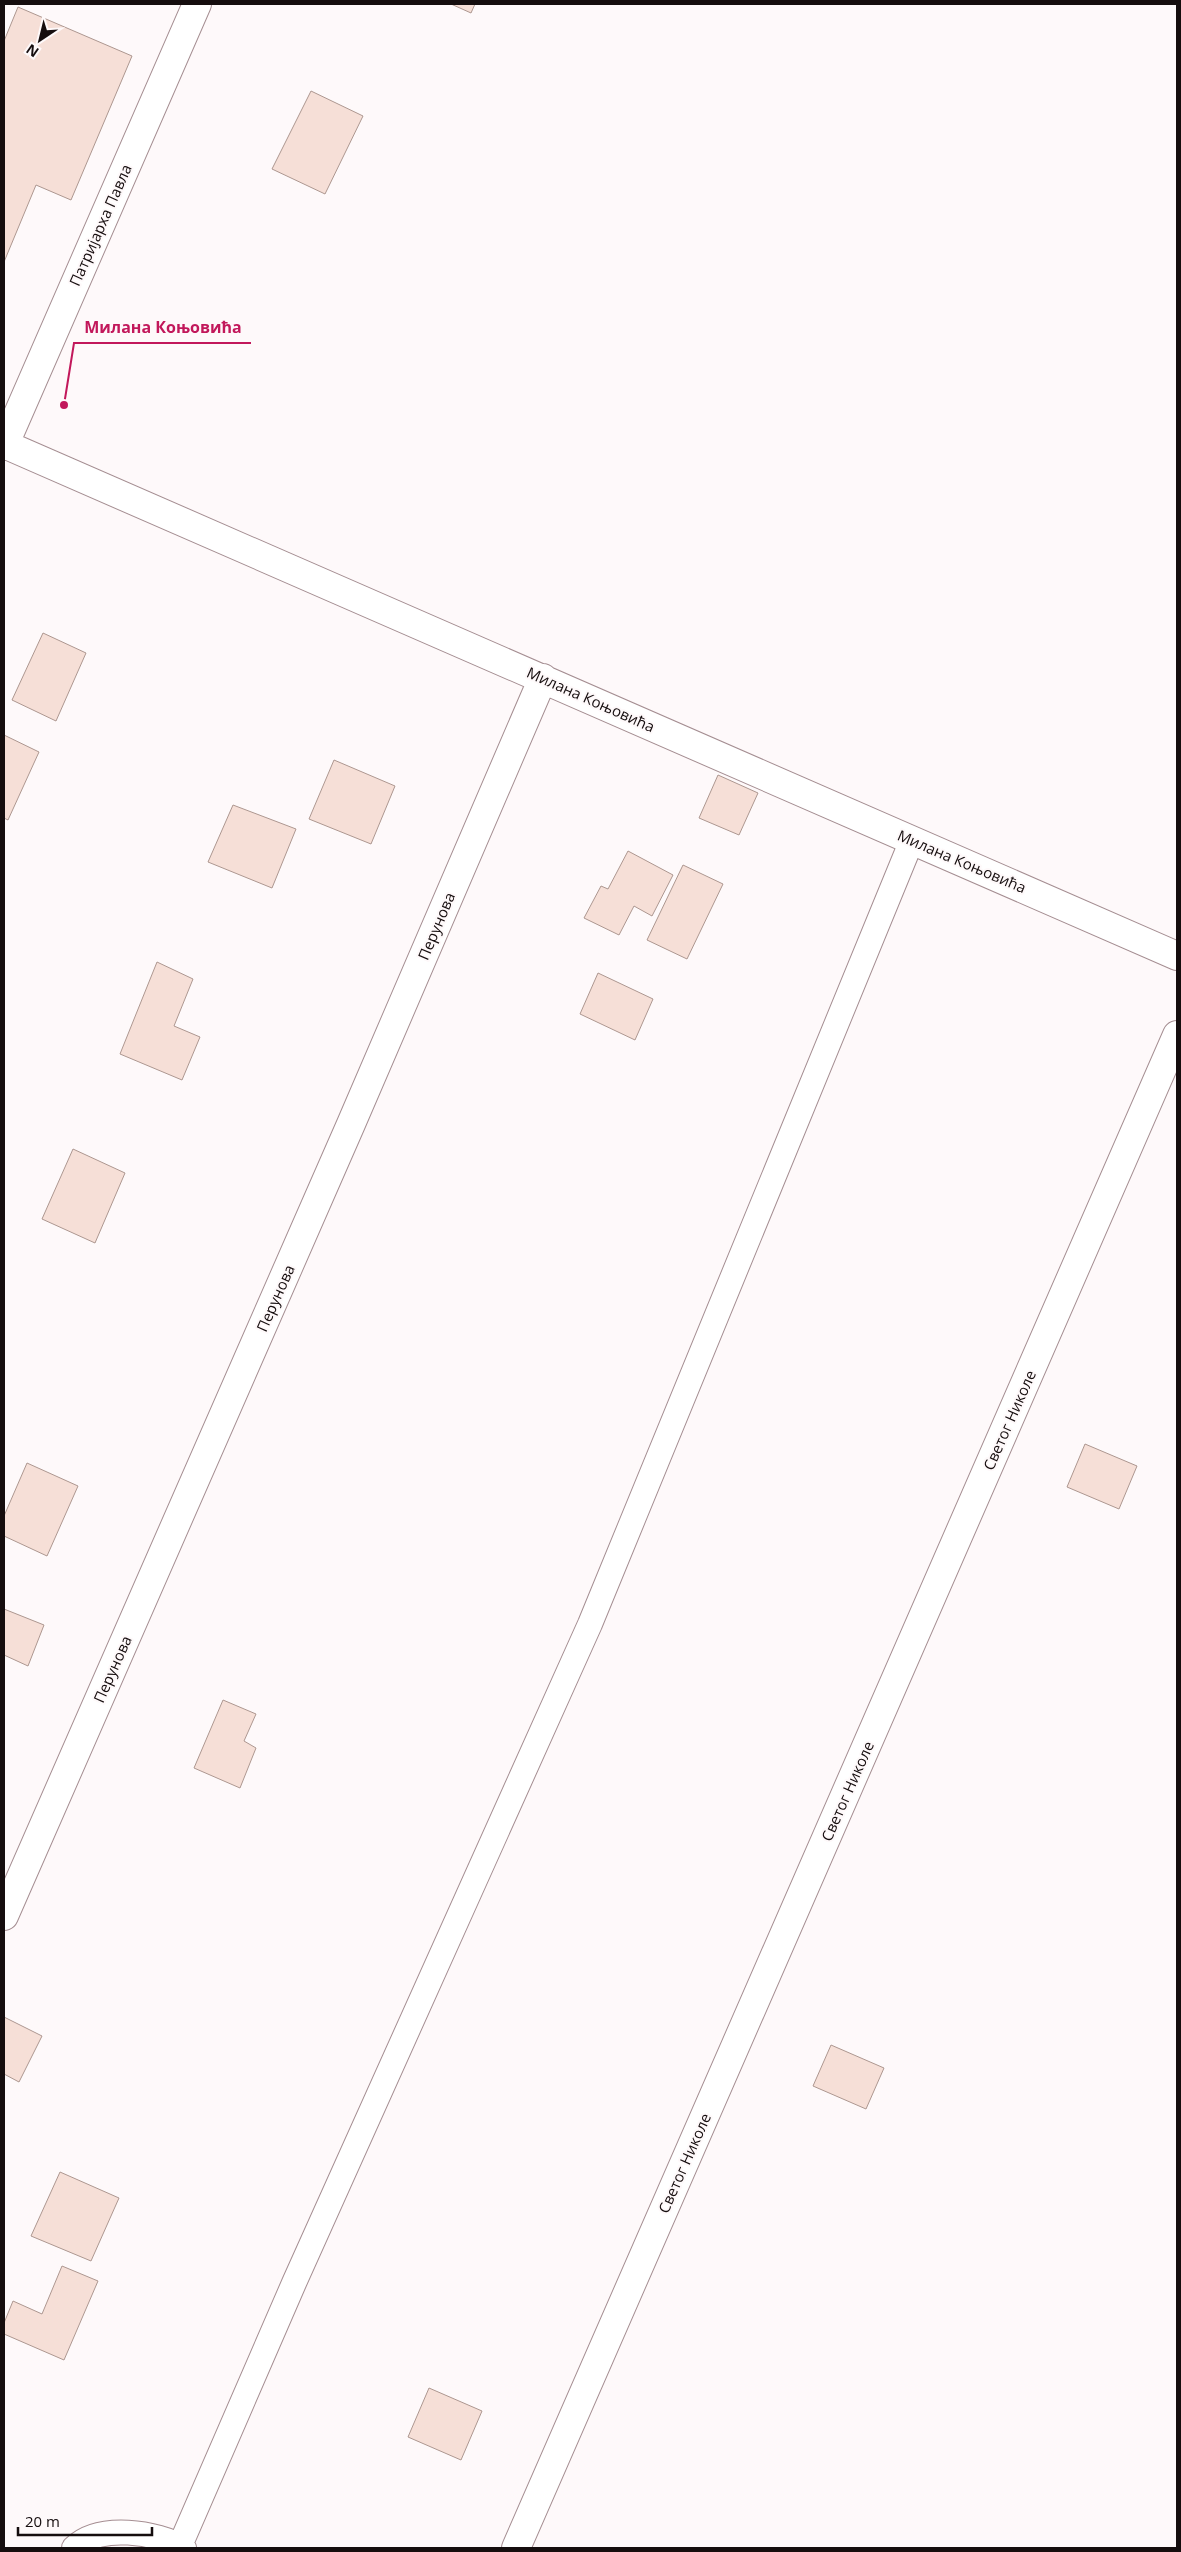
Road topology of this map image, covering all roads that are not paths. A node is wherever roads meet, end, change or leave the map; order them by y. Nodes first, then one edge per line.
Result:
1 (197, 4) edge
2 (4, 445) edge
3 (543, 678) junction
4 (912, 840) junction
5 (1177, 956) edge
6 (1177, 1035) edge
7 (4, 1916) edge
8 (181, 2547) edge
9 (74, 2548) edge
10 (516, 2548) edge

1 - 2 street, Патријарха Павла
2 - 3 street, Милана Коњовића
3 - 4 street, Милана Коњовића
3 - 7 street, Перунова
4 - 5 street, Милана Коњовића
4 - 8 lane
6 - 10 street, Светог Николе
8 - 9 lane

